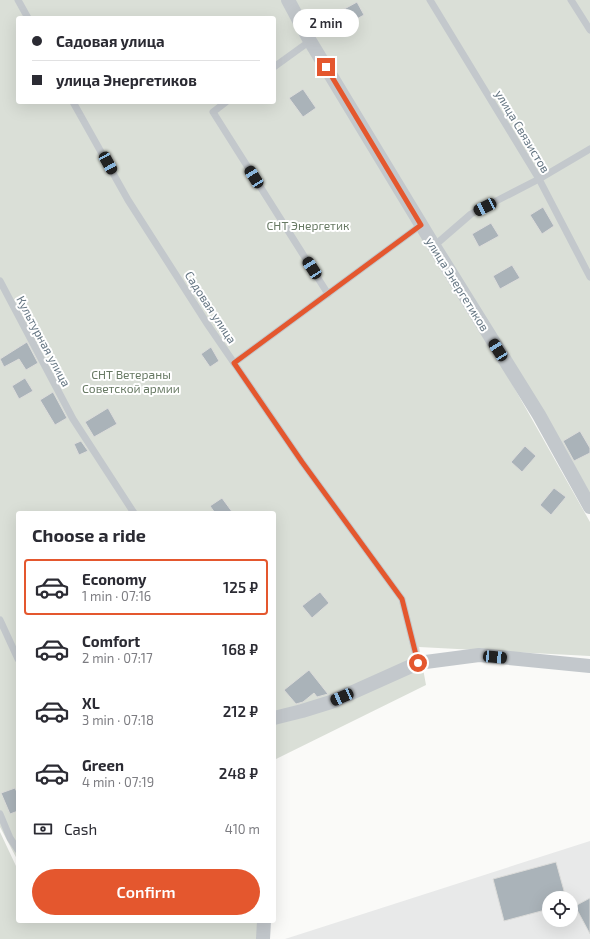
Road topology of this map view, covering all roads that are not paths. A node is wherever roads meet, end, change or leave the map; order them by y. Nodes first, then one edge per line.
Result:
1 (18, 0) edge
2 (288, 0) edge
3 (430, 0) edge
4 (570, 0) edge
5 (27, 16) edge
6 (590, 30) edge
7 (310, 41) junction
8 (276, 66) edge
9 (74, 104) edge
10 (223, 104) edge
11 (590, 149) edge
12 (539, 180) junction
13 (421, 225) junction
14 (434, 246) junction
15 (590, 277) edge
16 (0, 281) edge
17 (328, 294) junction
18 (234, 363) junction
19 (590, 507) edge
20 (133, 511) edge
21 (0, 620) edge
22 (16, 655) edge
23 (418, 663) junction
24 (590, 666) edge
25 (276, 715) edge
26 (0, 814) edge
27 (16, 847) edge
28 (264, 923) edge
29 (263, 939) edge

1 - 5 lane
2 - 7 street, улица Энергетиков
3 - 12 lane, улица Связистов
4 - 6 lane
7 - 8 lane
7 - 13 street, улица Энергетиков
9 - 18 lane, Садовая улица
10 - 17 lane
11 - 12 lane
12 - 14 lane
12 - 15 lane, улица Связистов
13 - 14 street, улица Энергетиков
13 - 17 lane
14 - 19 street, улица Энергетиков
16 - 20 lane, Культурная улица
17 - 18 lane
18 - 23 lane, Садовая улица
21 - 22 lane
23 - 24 street
23 - 25 street
26 - 27 lane
28 - 29 street

